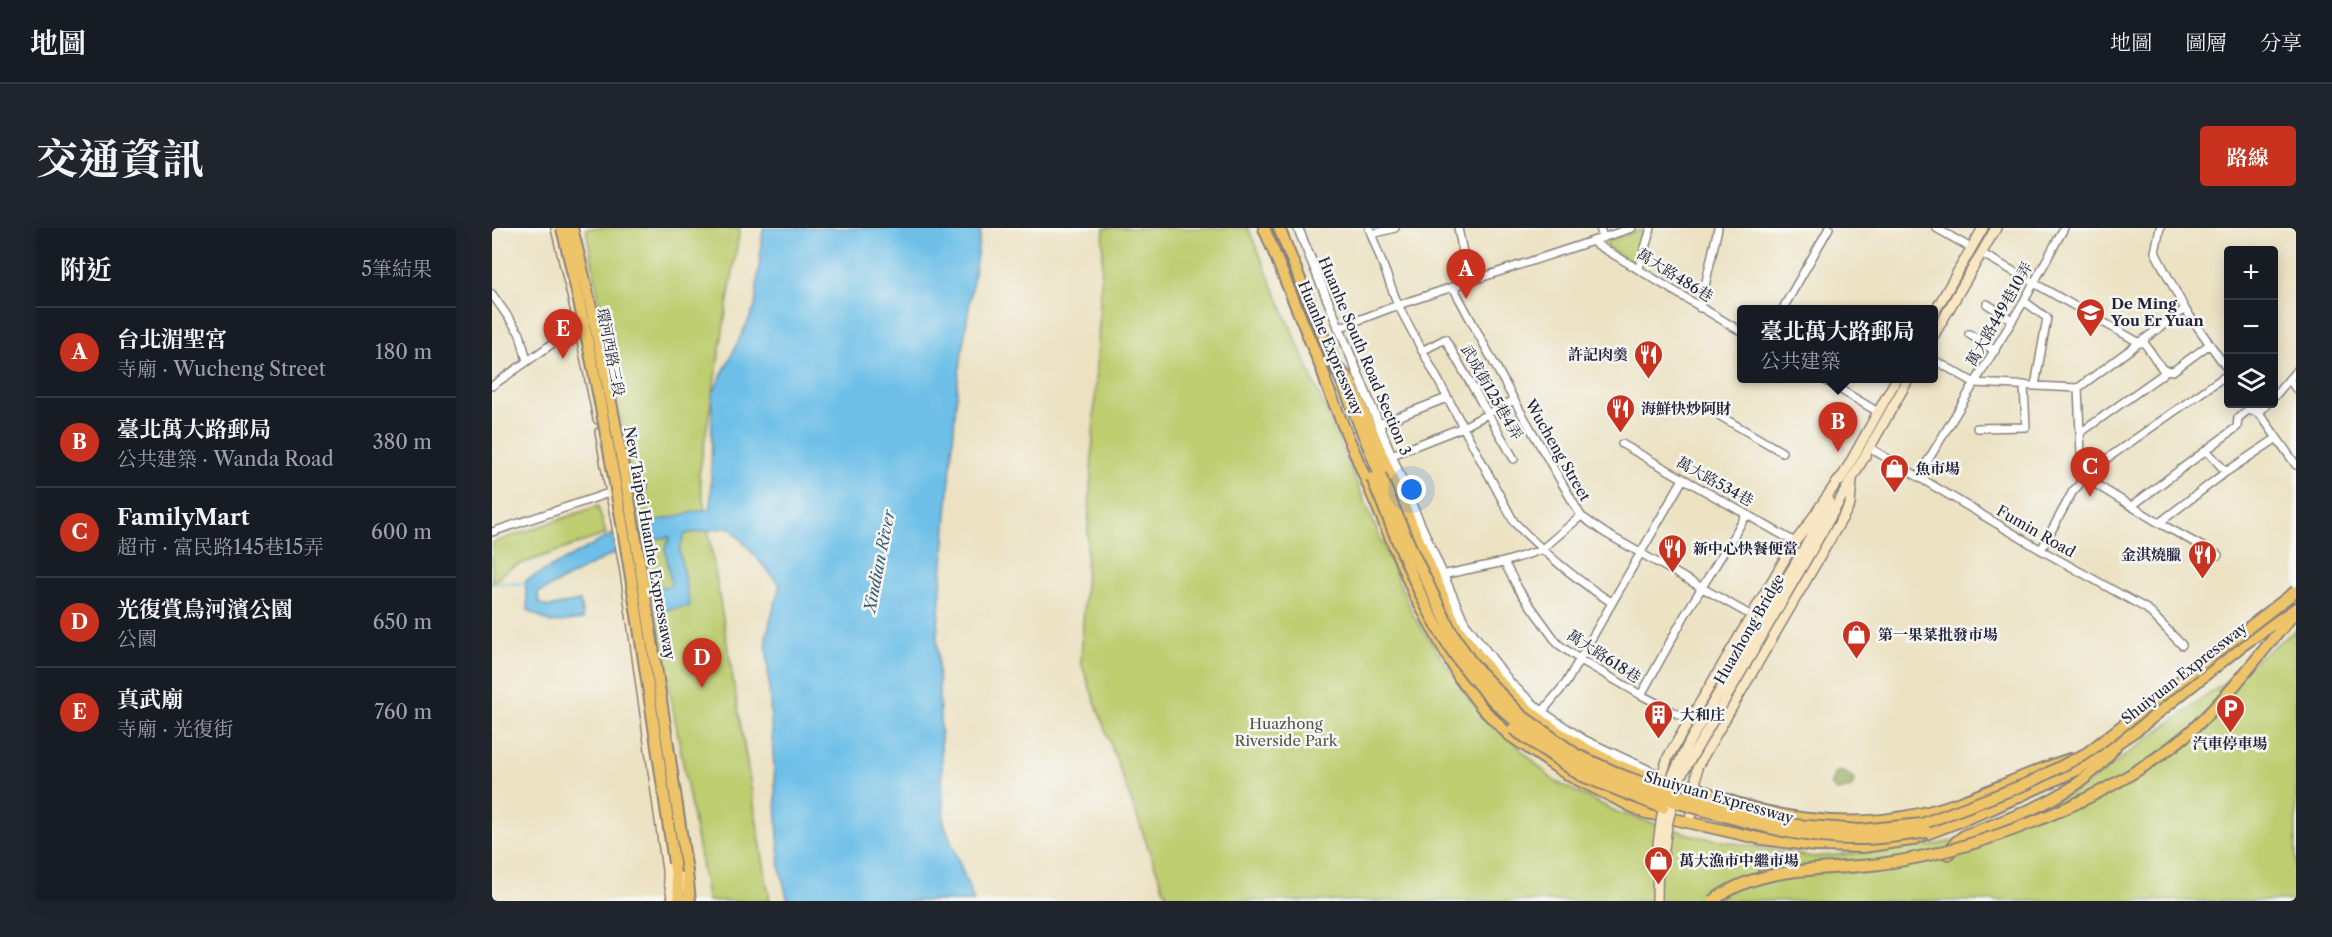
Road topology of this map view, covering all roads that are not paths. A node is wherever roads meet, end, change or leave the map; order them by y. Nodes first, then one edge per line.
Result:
1 (556, 228) edge
2 (562, 228) edge
3 (570, 228) edge
4 (1264, 228) edge
5 (1279, 228) edge
6 (1298, 228) edge
7 (1395, 228) edge
8 (1458, 228) edge
9 (1600, 228) edge
10 (1632, 228) edge
11 (1651, 228) edge
12 (1718, 228) edge
13 (1829, 228) edge
14 (1936, 228) edge
15 (1983, 228) edge
16 (1996, 228) edge
17 (2064, 228) edge
18 (2160, 228) edge
19 (1371, 231) edge
20 (1603, 238) junction
21 (1593, 242) junction
22 (1971, 248) junction
23 (1981, 254) junction
24 (1639, 268) junction
25 (1469, 282) junction
26 (2033, 283) junction
27 (1453, 287) junction
28 (492, 294) edge
29 (2024, 302) junction
30 (1987, 304) dead end
31 (1398, 305) junction
32 (1784, 305) edge
33 (1938, 306) edge
34 (1700, 308) junction
35 (2185, 309) junction
36 (2012, 320) junction
37 (579, 325) junction
38 (1338, 328) junction
39 (1938, 328) edge
40 (1737, 329) edge
41 (1969, 334) dead end
42 (2142, 342) junction
43 (2210, 344) junction
44 (1422, 351) junction
45 (1995, 351) junction
46 (527, 361) junction
47 (1938, 362) edge
48 (2224, 365) edge
49 (1336, 367) junction
50 (2296, 371) edge
51 (1323, 372) junction
52 (2163, 374) dead end
53 (2224, 376) edge
54 (2289, 379) junction
55 (1829, 383) edge
56 (1894, 383) edge
57 (1906, 383) edge
58 (1975, 383) junction
59 (2024, 385) junction
60 (492, 386) edge
61 (2035, 386) junction
62 (2078, 388) junction
63 (2296, 389) edge
64 (2278, 391) edge
65 (1447, 398) junction
66 (1514, 400) junction
67 (2256, 408) edge
68 (2263, 408) edge
69 (1878, 412) junction
70 (2259, 413) junction
71 (1489, 415) junction
72 (1720, 416) dead end
73 (1379, 424) junction
74 (1463, 427) junction
75 (1977, 428) dead end
76 (2080, 432) junction
77 (2277, 438) junction
78 (1622, 444) dead end
79 (1870, 448) junction
80 (2207, 451) junction
81 (1782, 452) dead end
82 (1392, 455) junction
83 (1514, 459) dead end
84 (2296, 465) edge
85 (2226, 472) junction
86 (1376, 476) junction
87 (1842, 476) junction
88 (2082, 476) junction
89 (1918, 477) junction
90 (1683, 479) junction
91 (1852, 480) junction
92 (644, 487) dead end
93 (621, 490) junction
94 (611, 492) junction
95 (2133, 506) junction
96 (1747, 514) junction
97 (1581, 516) junction
98 (2159, 523) junction
99 (492, 532) edge
100 (1795, 542) junction
101 (1541, 550) junction
102 (2042, 550) junction
103 (1807, 551) junction
104 (1640, 553) junction
105 (2218, 555) dead end
106 (1504, 562) junction
107 (1442, 575) junction
108 (1703, 588) junction
109 (2296, 591) edge
110 (1611, 602) junction
111 (2296, 609) edge
112 (1752, 616) junction
113 (2182, 645) dead end
114 (1579, 659) junction
115 (1462, 664) junction
116 (1641, 695) junction
117 (1542, 712) junction
118 (1689, 720) junction
119 (2119, 742) junction
120 (2087, 753) junction
121 (1668, 757) junction
122 (1697, 767) junction
123 (1661, 777) junction
124 (1694, 787) junction
125 (1664, 808) junction
126 (1643, 812) junction
127 (1689, 822) junction
128 (1928, 832) junction
129 (1948, 854) dead end
130 (1790, 865) dead end
131 (1737, 885) junction
132 (674, 901) edge
133 (680, 901) edge
134 (690, 901) edge
135 (1656, 901) edge
136 (1662, 901) edge
137 (1713, 901) edge

1 - 37 main road, 環河西路三段
2 - 133 highway, New Taipei Huanhe Expressaway, bridge
3 - 93 main road, 環河西路三段
3 - 134 highway, New Taipei Huanhe Expressaway, bridge
4 - 51 highway, Huanhe Expressway
5 - 49 highway, Huanhe Expressway
6 - 38 street, Huanhe South Road Section 3
7 - 19 street
8 - 25 street
9 - 20 street
10 - 20 street
11 - 24 street
12 - 34 street
13 - 32 street
14 - 22 street
15 - 22 main road
16 - 23 main road
17 - 26 street, 萬大路449巷10弄
18 - 35 street
19 - 31 street
20 - 21 street
21 - 24 street, 萬大路486巷
21 - 25 street
22 - 33 main road
23 - 26 street
23 - 39 main road
24 - 34 street, 萬大路486巷
25 - 27 street
26 - 29 street, 萬大路449巷10弄
26 - 42 street
27 - 31 street
27 - 66 street, Wucheng Street
28 - 46 street
29 - 36 street, 萬大路449巷10弄
29 - 61 street
30 - 36 street
31 - 38 street
31 - 44 street
34 - 40 street, 萬大路486巷
35 - 42 street
35 - 43 street
36 - 45 street, 萬大路449巷10弄
37 - 46 street
37 - 94 main road, 環河西路三段
38 - 73 street, Huanhe South Road Section 3
41 - 45 street
42 - 43 street
42 - 62 street
43 - 48 street
44 - 65 street
44 - 71 street, 武成街125巷4弄
45 - 58 street, 萬大路449巷10弄
46 - 60 street
47 - 58 street
49 - 86 highway, Huanhe Expressway
49 - 123 highway
50 - 54 street
51 - 86 highway, Huanhe Expressway
51 - 126 highway
52 - 76 street
53 - 88 street
54 - 63 street
54 - 64 street
55 - 69 street
56 - 69 main road
57 - 79 main road, Huazhong Bridge
58 - 59 street
58 - 89 street, 萬大路449巷10弄
59 - 61 street
59 - 75 street
61 - 62 street
62 - 76 street
65 - 73 street
65 - 74 street
66 - 71 street
66 - 97 street, Wucheng Street
67 - 70 street
68 - 70 street
69 - 87 main road
70 - 77 street
70 - 80 street
71 - 74 street
71 - 83 street, 武成街125巷4弄
72 - 81 street
73 - 82 street, Huanhe South Road Section 3
74 - 82 street
74 - 101 street
76 - 88 street
77 - 84 street
77 - 85 street
78 - 90 street, 萬大路534巷
79 - 89 street, Fumin Road
79 - 91 main road, Huazhong Bridge
80 - 85 street
80 - 95 street
82 - 107 street, Huanhe South Road Section 3
85 - 98 street
86 - 115 highway, Shuiyuan Expressway, bridge
86 - 120 highway, Shuiyuan Expressway, bridge
87 - 100 main road
87 - 103 main road
88 - 95 street
88 - 102 street
89 - 102 street, Fumin Road
90 - 96 street, 萬大路534巷
90 - 104 street
91 - 103 main road, Huazhong Bridge
91 - 122 main road
92 - 93 street
93 - 94 street
93 - 134 main road, 環河西路三段
94 - 99 street
94 - 132 main road, 環河西路三段
95 - 98 street
96 - 100 street, 萬大路534巷
96 - 108 street
97 - 101 street
97 - 104 street, Wucheng Street
98 - 105 street
100 - 112 main road
101 - 106 street
101 - 110 street
102 - 113 street, Fumin Road
103 - 125 main road, Huazhong Bridge, bridge
103 - 136 main road, Huazhong Bridge, bridge
104 - 108 street, Wucheng Street
104 - 110 street
106 - 107 street
106 - 114 street, 萬大路618巷
107 - 117 street, Huanhe South Road Section 3
108 - 112 street, Wucheng Street
108 - 116 street
109 - 120 highway, Shuiyuan Expressway, bridge
110 - 114 street
111 - 119 highway, Shuiyuan Expressway
111 - 131 highway, bridge
112 - 118 main road
114 - 116 street, 萬大路618巷
114 - 117 street
115 - 125 highway, bridge
115 - 128 highway, Shuiyuan Expressway, bridge
116 - 118 street, 萬大路618巷
117 - 123 street, Huanhe South Road Section 3
118 - 121 main road
119 - 128 highway, Shuiyuan Expressway
119 - 129 highway
120 - 124 highway, bridge
121 - 122 main road
121 - 123 main road
122 - 124 main road
123 - 124 street, Huanhe South Road Section 3
123 - 126 main road
124 - 127 main road
125 - 135 main road, Huazhong Bridge, bridge
126 - 127 highway
127 - 128 highway
130 - 131 highway, bridge
131 - 137 highway, bridge

